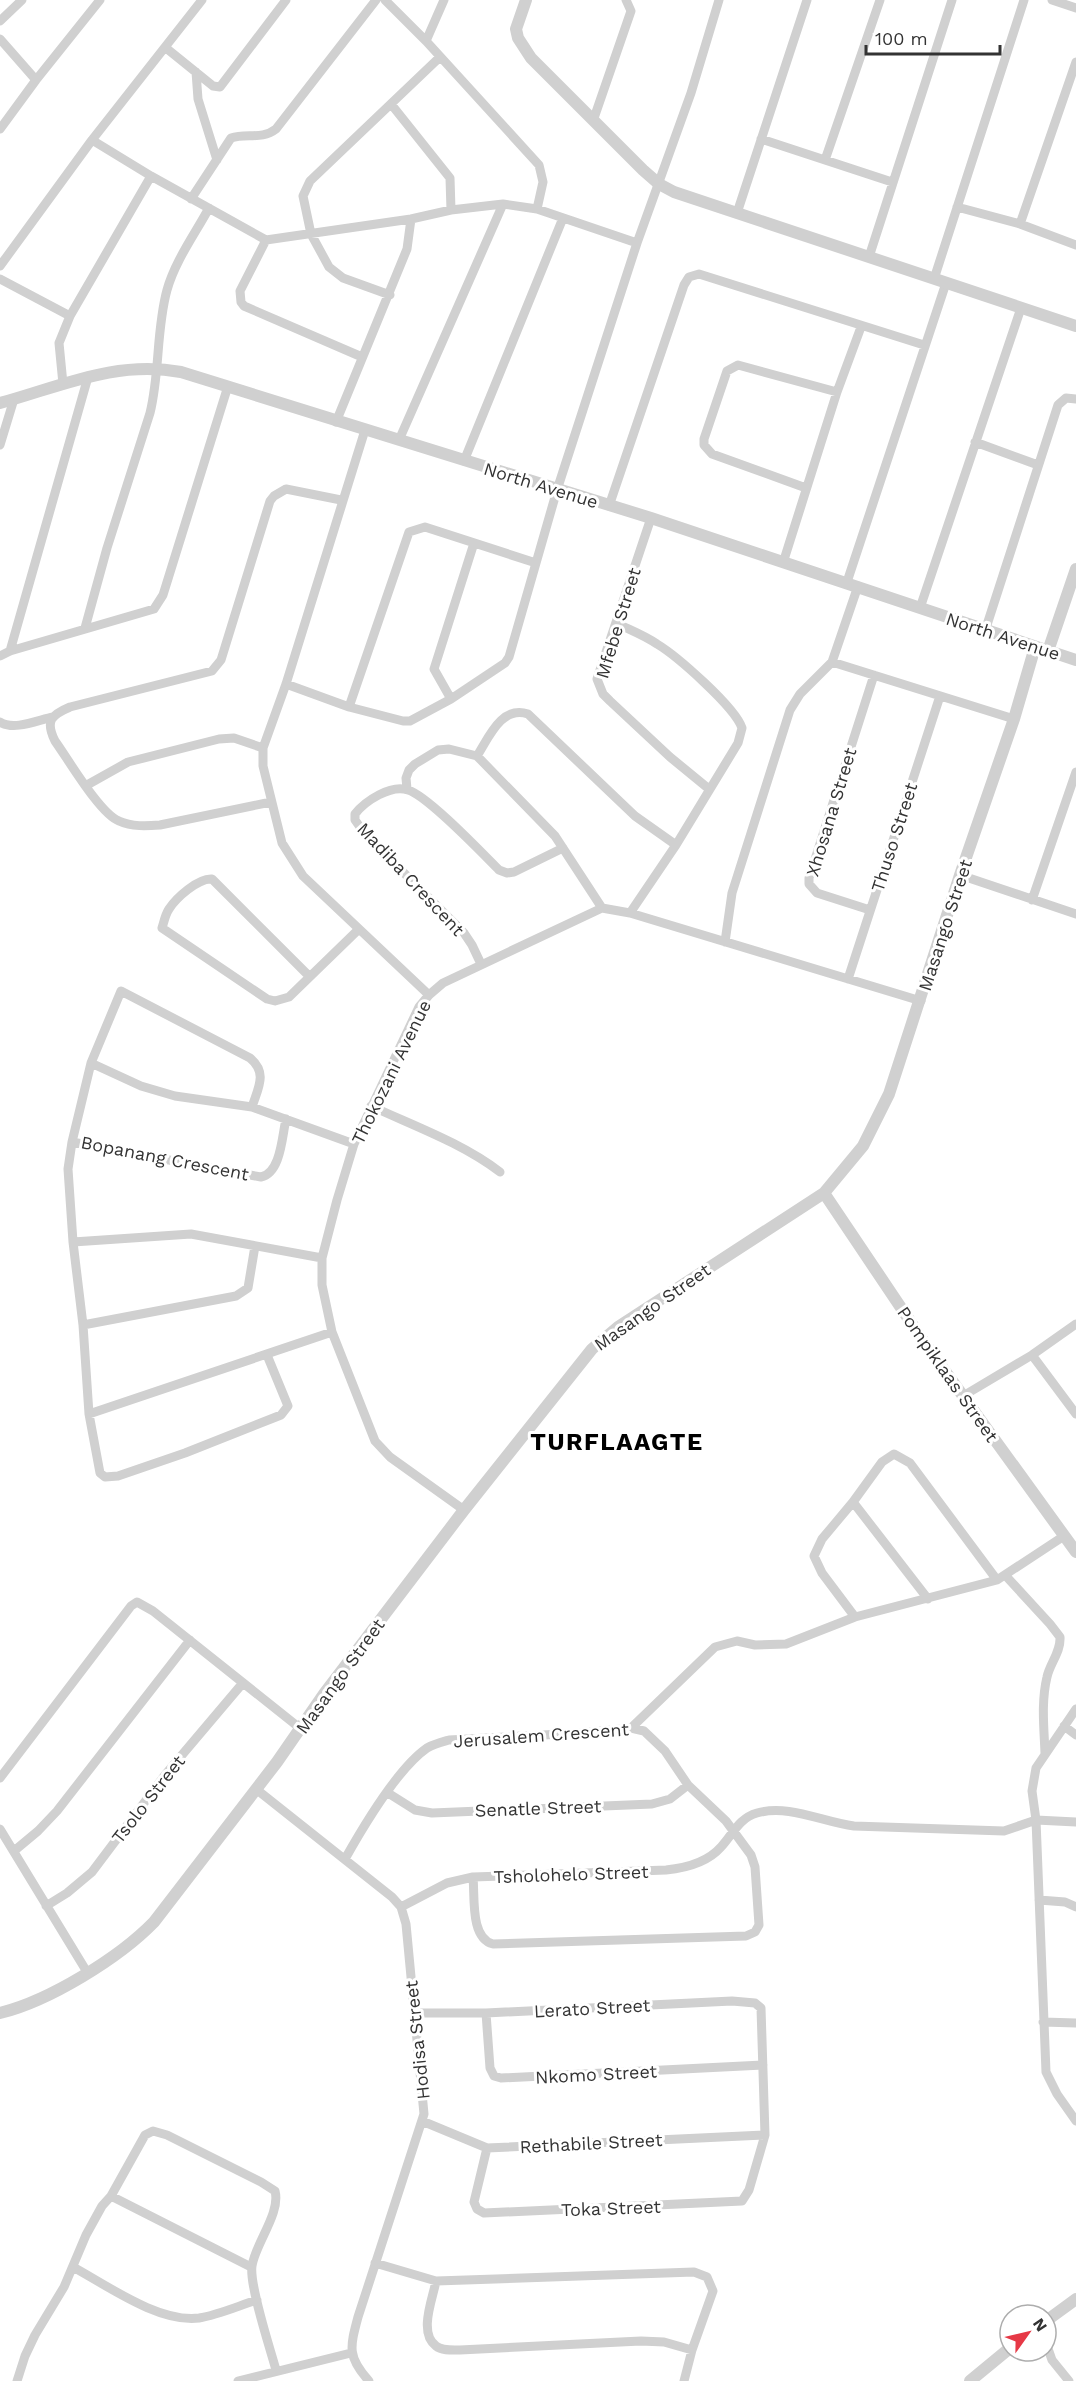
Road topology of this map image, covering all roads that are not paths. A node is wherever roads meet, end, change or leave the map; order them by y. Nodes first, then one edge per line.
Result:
1 (22, 0) edge
2 (100, 0) edge
3 (202, 0) edge
4 (286, 0) edge
5 (376, 0) edge
6 (385, 0) edge
7 (444, 0) edge
8 (526, 0) edge
9 (626, 0) edge
10 (719, 0) edge
11 (807, 0) edge
12 (879, 0) edge
13 (952, 0) edge
14 (1024, 0) edge
15 (1052, 0) edge
16 (1076, 8) edge
17 (0, 21) edge
18 (0, 39) edge
19 (426, 41) junction
20 (166, 48) junction
21 (440, 57) junction
22 (1076, 62) edge
23 (196, 72) junction
24 (36, 80) junction
25 (391, 104) junction
26 (593, 121) junction
27 (0, 129) edge
28 (761, 139) junction
29 (92, 140) junction
30 (217, 159) junction
31 (825, 160) junction
32 (151, 176) junction
33 (892, 182) junction
34 (659, 184) junction
35 (191, 199) junction
36 (503, 204) junction
37 (957, 207) junction
38 (209, 208) junction
39 (537, 209) junction
40 (451, 210) junction
41 (737, 213) junction
42 (563, 218) junction
43 (411, 219) junction
44 (1020, 224) junction
45 (311, 234) junction
46 (266, 240) junction
47 (637, 243) junction
48 (1076, 245) edge
49 (869, 257) junction
50 (0, 266) edge
51 (0, 279) edge
52 (940, 281) junction
53 (390, 295) junction
54 (1021, 308) junction
55 (70, 316) junction
56 (1076, 326) edge
57 (861, 327) junction
58 (924, 345) junction
59 (362, 357) junction
60 (157, 368) junction
61 (87, 377) junction
62 (63, 384) junction
63 (228, 386) junction
64 (837, 392) junction
65 (14, 399) junction
66 (1076, 399) edge
67 (0, 403) edge
68 (336, 422) junction
69 (364, 430) junction
70 (399, 440) junction
71 (975, 442) junction
72 (0, 445) edge
73 (464, 461) junction
74 (1038, 465) junction
75 (806, 488) junction
76 (558, 490) junction
77 (341, 501) junction
78 (609, 506) junction
79 (651, 518) junction
80 (474, 543) junction
81 (536, 563) junction
82 (783, 563) junction
83 (1076, 568) edge
84 (852, 584) junction
85 (920, 608) junction
86 (616, 624) junction
87 (85, 628) junction
88 (985, 631) junction
89 (1035, 647) junction
90 (10, 651) junction
91 (1048, 651) junction
92 (0, 656) edge
93 (1076, 660) edge
94 (832, 662) junction
95 (874, 675) junction
96 (286, 684) junction
97 (940, 696) junction
98 (451, 699) junction
99 (349, 707) junction
100 (53, 717) junction
101 (1014, 719) junction
102 (0, 722) edge
103 (263, 748) junction
104 (477, 756) junction
105 (1076, 772) edge
106 (87, 785) junction
107 (407, 789) junction
108 (709, 789) junction
109 (271, 802) junction
110 (676, 845) junction
111 (563, 848) junction
112 (960, 875) junction
113 (1032, 900) junction
114 (602, 908) junction
115 (870, 910) junction
116 (630, 913) junction
117 (1076, 914) edge
118 (359, 929) junction
119 (725, 942) junction
120 (481, 964) junction
121 (309, 976) junction
122 (848, 979) junction
123 (429, 995) junction
124 (921, 1001) junction
125 (90, 1063) junction
126 (371, 1106) junction
127 (252, 1107) junction
128 (286, 1119) junction
129 (72, 1142) junction
130 (354, 1144) junction
131 (500, 1172) dead end
132 (824, 1192) junction
133 (73, 1242) junction
134 (255, 1246) junction
135 (322, 1258) junction
136 (83, 1324) junction
137 (1076, 1324) edge
138 (332, 1332) junction
139 (267, 1355) junction
140 (1032, 1355) junction
141 (963, 1396) junction
142 (88, 1414) junction
143 (1076, 1414) edge
144 (853, 1502) junction
145 (464, 1510) junction
146 (1064, 1536) junction
147 (1076, 1552) edge
148 (1001, 1578) junction
149 (928, 1599) junction
150 (855, 1617) junction
151 (190, 1640) junction
152 (242, 1684) junction
153 (1076, 1709) edge
154 (1064, 1726) junction
155 (632, 1728) junction
156 (301, 1730) junction
157 (1076, 1735) edge
158 (1045, 1753) junction
159 (0, 1778) edge
160 (688, 1785) junction
161 (256, 1789) junction
162 (388, 1793) junction
163 (1036, 1820) junction
164 (1076, 1822) edge
165 (0, 1829) edge
166 (733, 1830) junction
167 (14, 1851) junction
168 (345, 1859) junction
169 (473, 1877) junction
170 (1040, 1900) junction
171 (46, 1906) junction
172 (401, 1907) junction
173 (1076, 1907) edge
174 (87, 1972) junction
175 (6, 2011) edge
176 (415, 2013) junction
177 (486, 2013) junction
178 (1044, 2022) junction
179 (1076, 2023) edge
180 (763, 2065) junction
181 (422, 2121) junction
182 (1076, 2121) edge
183 (765, 2135) junction
184 (487, 2148) junction
185 (111, 2196) junction
186 (375, 2263) junction
187 (251, 2267) junction
188 (73, 2268) junction
189 (436, 2281) junction
190 (1076, 2299) edge
191 (257, 2300) junction
192 (1058, 2312) edge
193 (692, 2350) junction
194 (351, 2353) junction
195 (998, 2358) edge
196 (1054, 2363) edge
197 (276, 2370) junction
198 (17, 2381) edge
199 (238, 2381) edge
200 (369, 2381) edge
201 (684, 2381) edge
202 (970, 2381) edge
203 (1069, 2381) edge

1 - 17 street
2 - 24 street
3 - 20 street
4 - 23 street
5 - 30 street
6 - 19 street
7 - 19 street
8 - 26 street
9 - 26 street
10 - 34 street
11 - 28 street
12 - 31 street
13 - 33 street
14 - 37 street
15 - 16 street
18 - 24 street
19 - 21 street
20 - 23 street
20 - 29 street
21 - 25 street
21 - 39 street
22 - 44 street
23 - 30 street
24 - 27 street
25 - 40 street
25 - 45 street
26 - 34 street
28 - 31 street
28 - 41 street
29 - 32 street
29 - 50 street
30 - 35 street
31 - 33 street
32 - 35 street
32 - 55 street
33 - 49 street
34 - 41 street
34 - 47 street
35 - 38 street
36 - 39 street
36 - 40 street
36 - 70 street
37 - 44 street
37 - 52 street
38 - 46 street
38 - 60 street
39 - 42 street
40 - 43 street
41 - 49 street
42 - 47 street
42 - 73 street
43 - 45 street
43 - 53 street
44 - 48 street
45 - 46 street
45 - 53 street
46 - 59 street
47 - 76 street
49 - 52 street
51 - 55 street
52 - 54 street
52 - 58 street
53 - 59 street
54 - 56 street
54 - 71 street
55 - 62 street
57 - 58 street
57 - 64 street
57 - 78 street
58 - 84 street
59 - 68 street
60 - 61 street, North Avenue
60 - 63 street, North Avenue
60 - 87 street
61 - 62 street, North Avenue
61 - 90 street
62 - 65 street, North Avenue
63 - 68 street, North Avenue
63 - 87 street
64 - 75 street
64 - 75 street
65 - 67 street, North Avenue
65 - 72 street
66 - 74 street
68 - 69 street, North Avenue
69 - 70 street, North Avenue
69 - 77 street
70 - 73 street, North Avenue
71 - 74 street
71 - 85 street
73 - 76 street, North Avenue
74 - 88 street
75 - 82 street
76 - 78 street, North Avenue
76 - 81 street
77 - 96 street
77 - 100 street
78 - 79 street, North Avenue
79 - 82 street, North Avenue
79 - 86 street, Mfebe Street
80 - 81 street
80 - 98 street
80 - 99 street
81 - 98 street
82 - 84 street, North Avenue
83 - 91 street
84 - 85 street, North Avenue
84 - 94 street
85 - 88 street, North Avenue
86 - 108 street, Mfebe Street
86 - 108 street
87 - 90 street
88 - 89 street, North Avenue
89 - 91 street, North Avenue
89 - 101 street, Masango Street
90 - 92 street
91 - 93 street, North Avenue
94 - 95 street
94 - 119 street
95 - 97 street
95 - 115 street, Xhosana Street
96 - 99 street
96 - 103 street
97 - 101 street
97 - 115 street, Thuso Street
98 - 99 street
100 - 102 street
100 - 106 street
101 - 112 street, Masango Street
103 - 106 street
103 - 109 street
104 - 107 street
104 - 110 street
104 - 111 street
105 - 113 street
106 - 109 street
107 - 111 street
107 - 120 street, Madiba Crescent
108 - 110 street
109 - 118 street
110 - 116 street
111 - 114 street
112 - 113 street
112 - 124 street, Masango Street
113 - 117 street
114 - 116 street
114 - 120 street, Thokozani Avenue
115 - 122 street, Thuso Street
116 - 119 street
118 - 121 street
118 - 123 street
119 - 122 street
120 - 123 street, Thokozani Avenue
121 - 121 street
122 - 124 street
123 - 126 street, Thokozani Avenue
124 - 132 street, Masango Street
125 - 127 street
125 - 127 street, Bopanang Crescent
125 - 129 street, Bopanang Crescent
126 - 130 street, Thokozani Avenue
126 - 131 street
127 - 128 street
128 - 129 street, Bopanang Crescent
128 - 130 street
129 - 133 street
130 - 135 street, Thokozani Avenue
132 - 141 street, Pompiklaas Street
132 - 145 street, Masango Street
133 - 134 street
133 - 136 street
134 - 135 street
134 - 136 street
135 - 138 street, Thokozani Avenue
136 - 142 street
137 - 140 street
138 - 139 street
138 - 145 street, Thokozani Avenue
139 - 142 street
139 - 142 street
140 - 141 street
140 - 143 street
141 - 146 street, Pompiklaas Street
144 - 148 street
144 - 149 street
144 - 150 street
145 - 156 street, Masango Street
146 - 147 street, Pompiklaas Street
146 - 148 street
148 - 149 street
148 - 158 street
149 - 150 street
150 - 155 street
151 - 152 street
151 - 159 street
151 - 167 street
152 - 156 street
152 - 171 street, Tsolo Street
153 - 154 street
154 - 157 street
154 - 158 street
155 - 160 street, Jerusalem Crescent
155 - 162 street, Jerusalem Crescent
156 - 161 street, Masango Street
158 - 163 street
160 - 162 street, Senatle Street
160 - 166 street, Jerusalem Crescent
161 - 168 street
161 - 174 street, Masango Street
162 - 168 street, Jerusalem Crescent
163 - 164 street
163 - 166 street, Tsholohelo Street
163 - 170 street
165 - 167 street
166 - 169 street, Tsholohelo Street
166 - 169 street, Jerusalem Crescent
167 - 171 street
168 - 172 street
169 - 172 street, Tsholohelo Street
170 - 173 street
170 - 178 street
171 - 174 street
172 - 176 street, Hodisa Street
174 - 175 street, Masango Street
176 - 177 street, Lerato Street
176 - 181 street, Hodisa Street
177 - 180 street, Nkomo Street
177 - 180 street, Lerato Street
178 - 179 street
178 - 182 street
180 - 183 street
181 - 184 street, Rethabile Street
181 - 186 street, Hodisa Street
183 - 184 street, Rethabile Street
183 - 184 street, Toka Street
185 - 187 street
185 - 187 street
185 - 188 street
186 - 189 street
186 - 194 street, Hodisa Street
187 - 191 street
188 - 191 street
188 - 198 street
189 - 193 street
189 - 193 street
190 - 192 street
191 - 197 street
193 - 201 street
194 - 197 street
194 - 200 street
195 - 202 street
196 - 203 street
197 - 199 street

